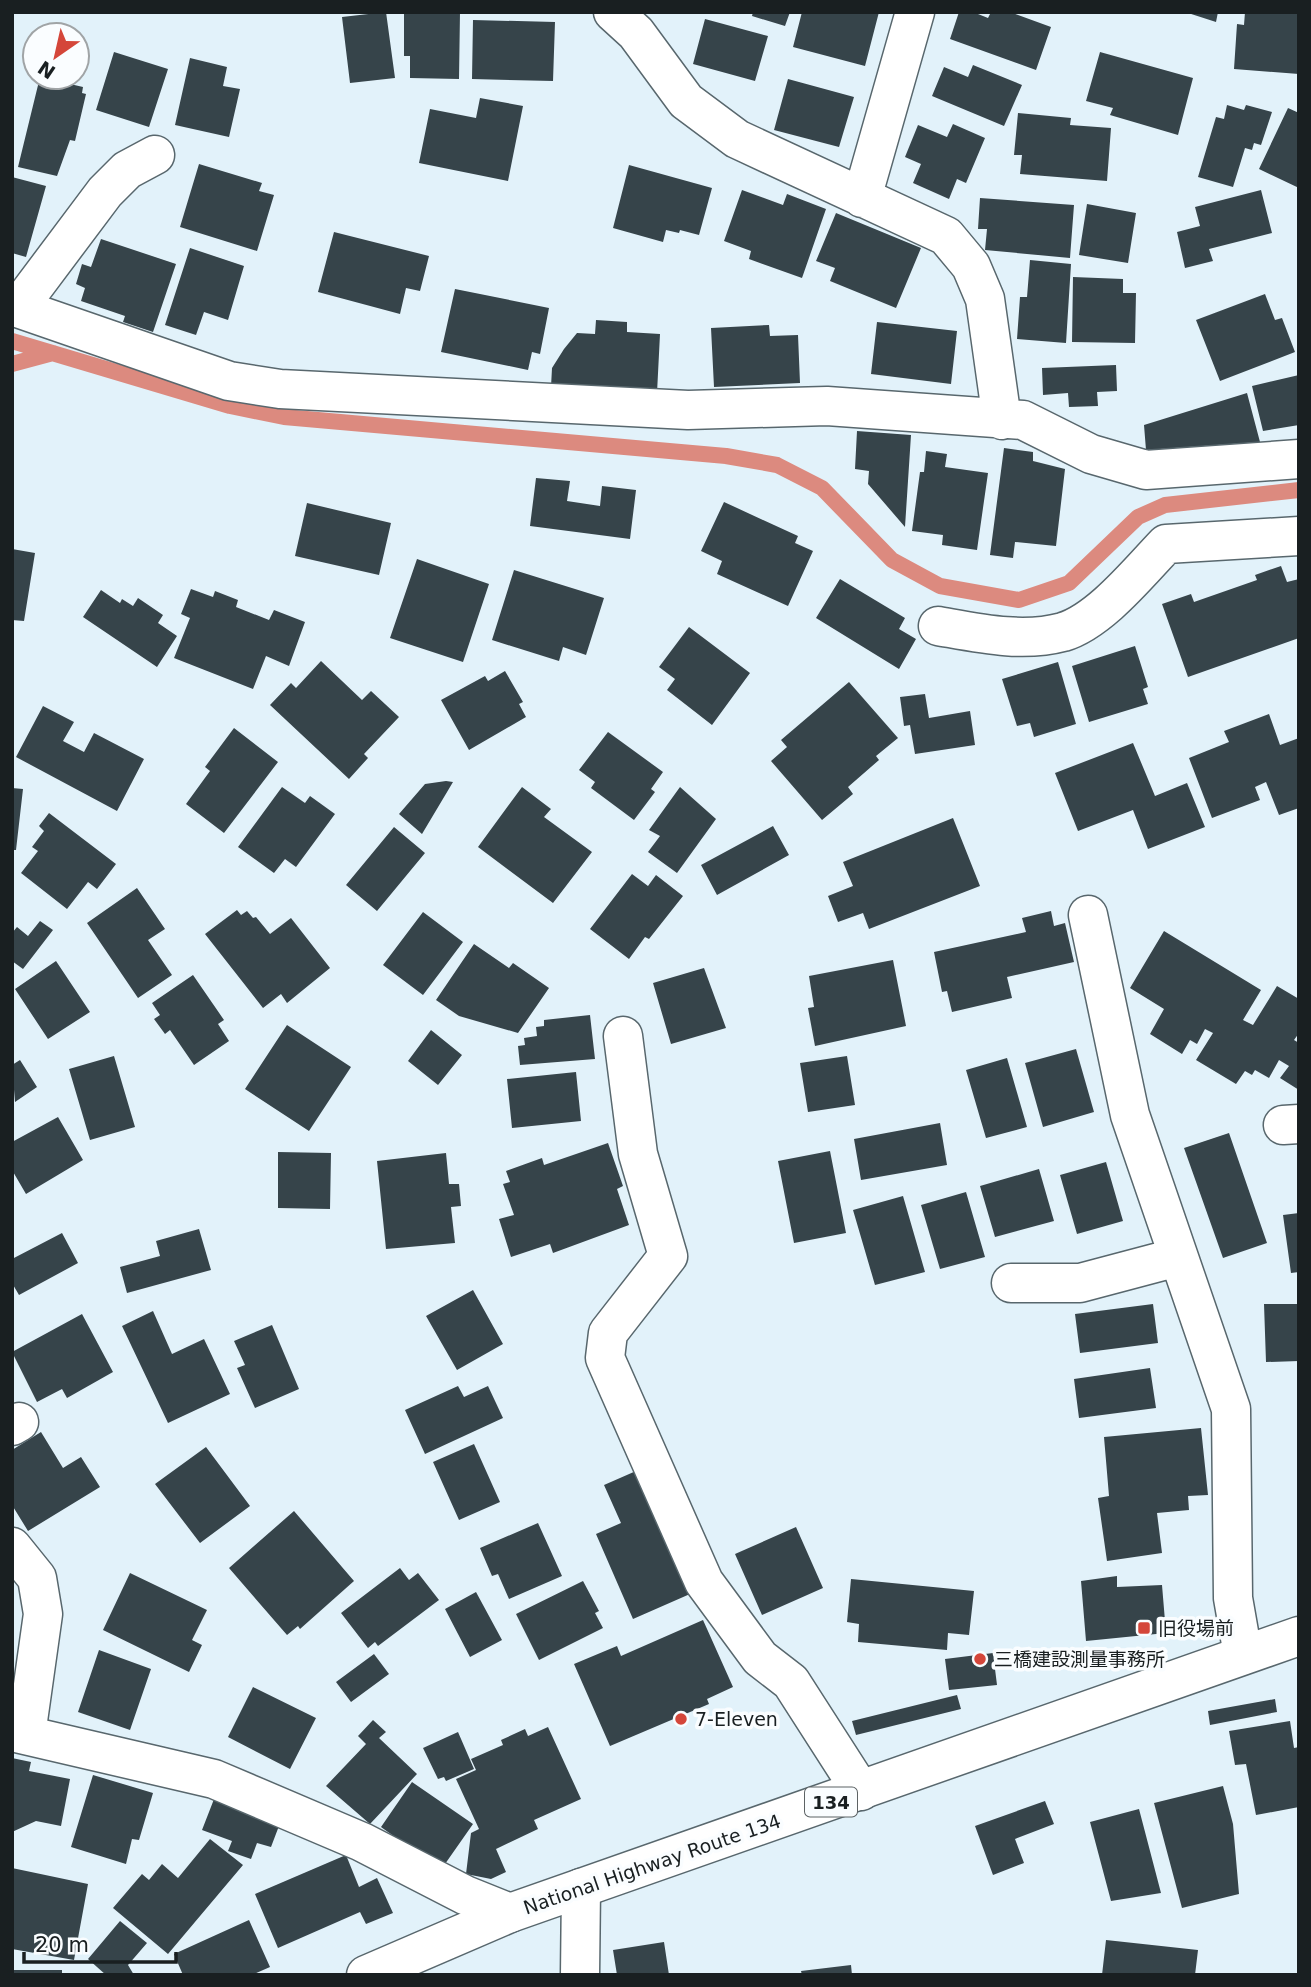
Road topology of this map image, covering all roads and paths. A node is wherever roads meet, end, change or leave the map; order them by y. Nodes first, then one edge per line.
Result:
1 (612, 12) edge
2 (915, 12) edge
3 (155, 155) dead end
4 (862, 198) junction
5 (15, 307) edge
6 (1002, 420) junction
7 (1299, 459) edge
8 (1299, 536) edge
9 (938, 626) dead end
10 (1088, 915) dead end
11 (624, 1036) dead end
12 (1178, 1257) junction
13 (1012, 1283) dead end
14 (12, 1547) edge
15 (1299, 1636) edge
16 (1243, 1655) junction
17 (19, 1733) edge
18 (861, 1791) junction
19 (581, 1888) junction
20 (510, 1913) junction
21 (366, 1975) edge
22 (580, 1975) edge

1 - 4 main road
2 - 4 main road
3 - 5 main road
4 - 6 main road
5 - 6 main road
6 - 7 main road
8 - 9 main road
10 - 12 main road
11 - 18 main road
12 - 13 main road
12 - 16 main road
14 - 17 main road
15 - 16 main road, National Highway Route 134 / 134
16 - 18 main road, National Highway Route 134 / 134
17 - 20 main road
18 - 19 main road, National Highway Route 134 / 134
19 - 20 main road, National Highway Route 134 / 134
19 - 22 main road
20 - 21 main road, National Highway Route 134 / 134

